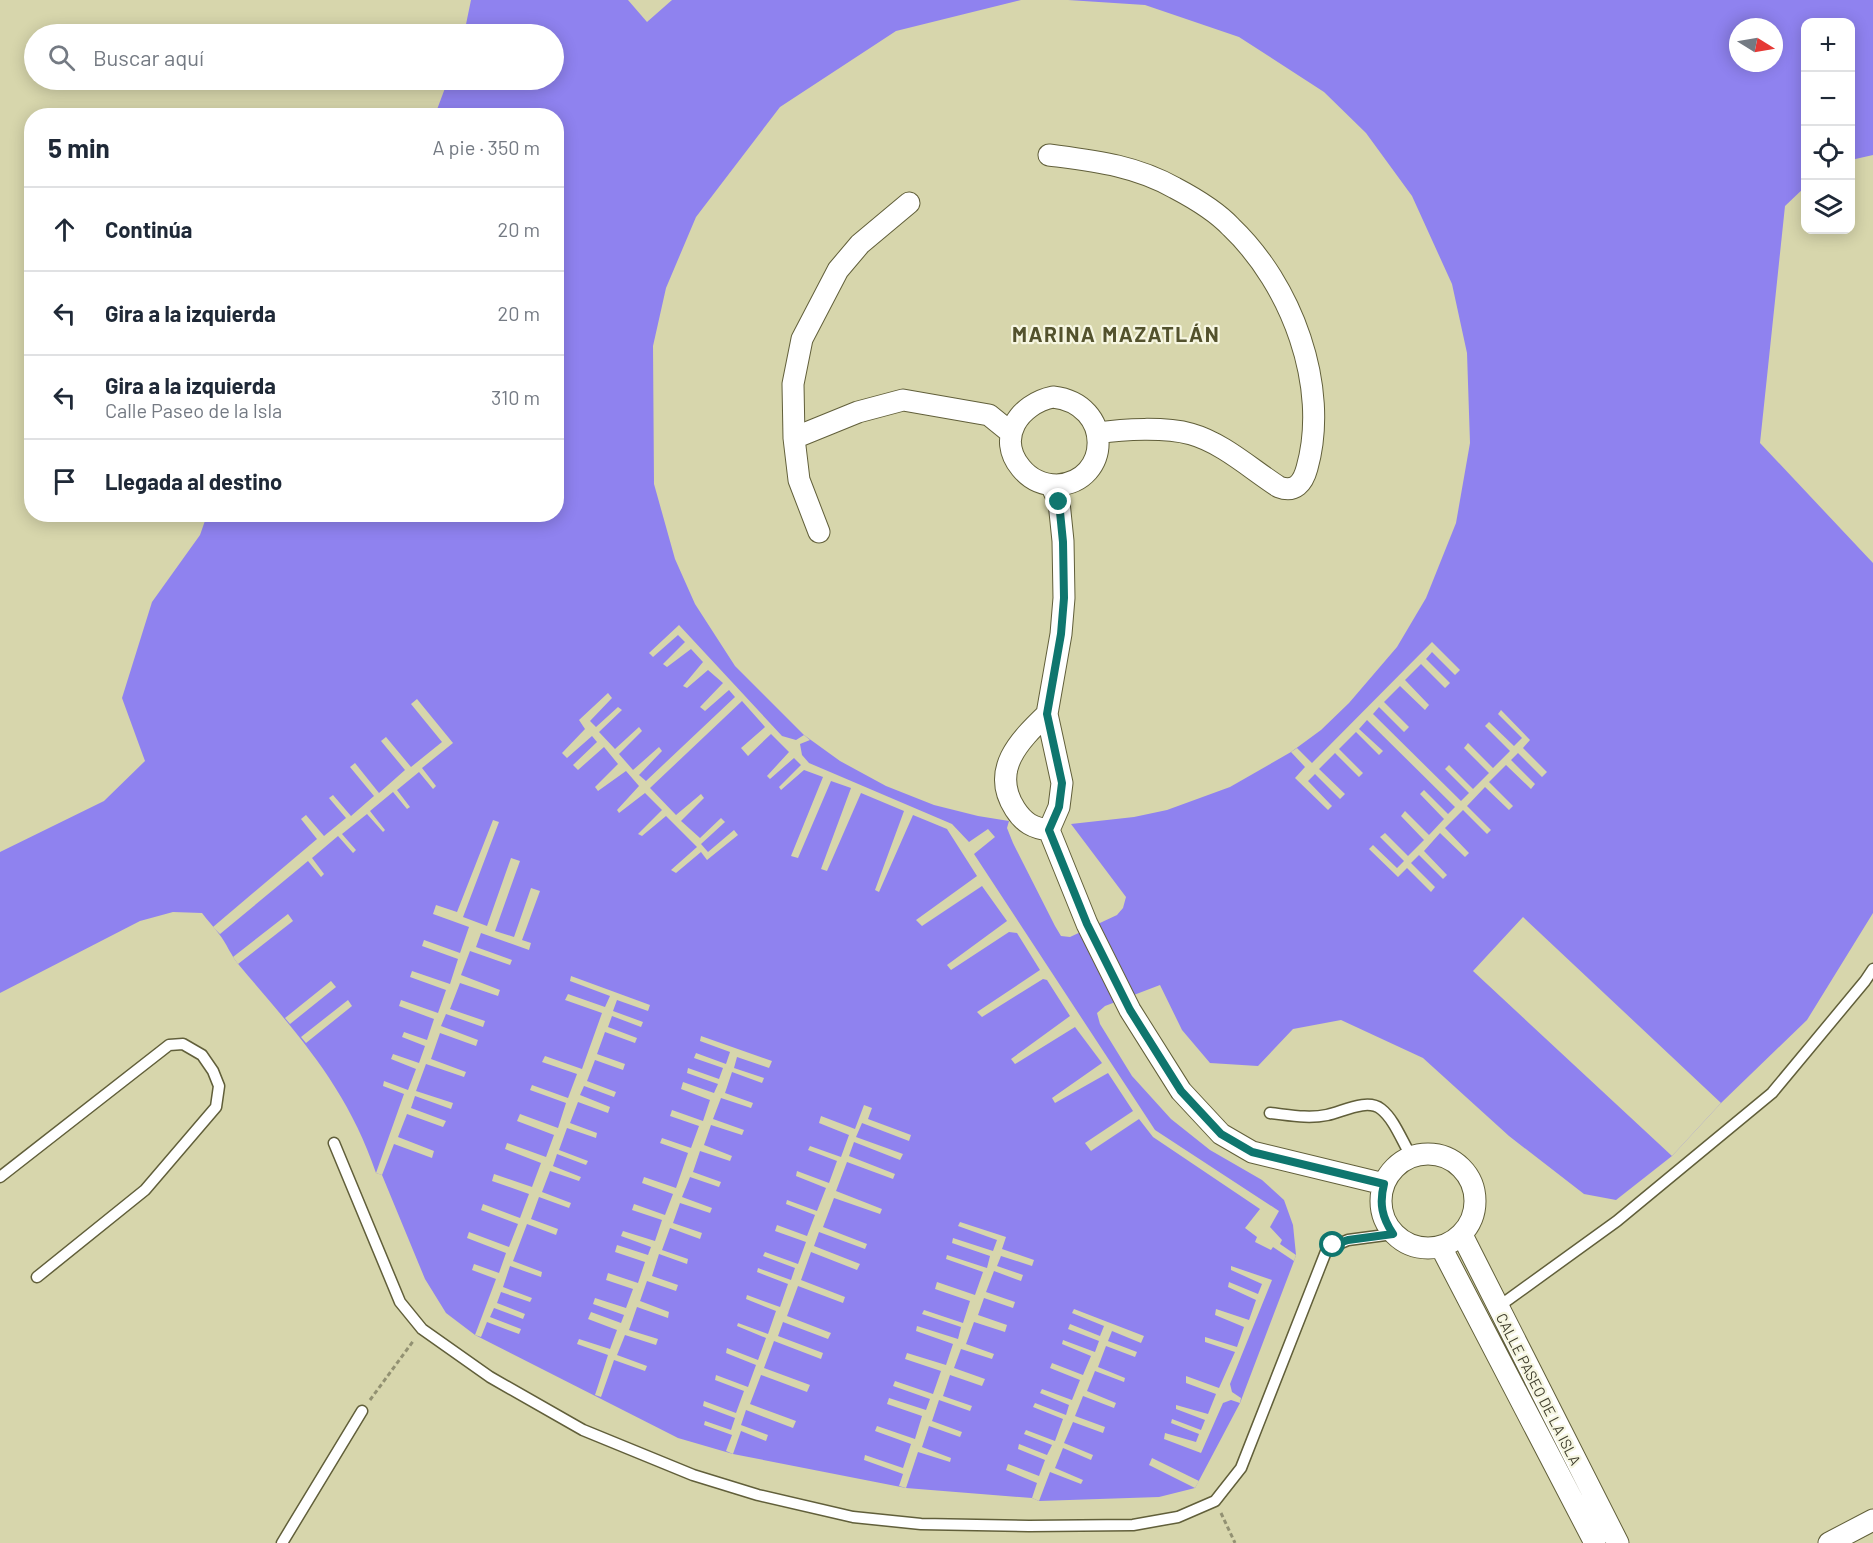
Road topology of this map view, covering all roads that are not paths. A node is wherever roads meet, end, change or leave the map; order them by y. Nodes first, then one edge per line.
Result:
1 (1049, 155) dead end
2 (909, 203) dead end
3 (1010, 432) junction
4 (1098, 433) junction
5 (794, 438) junction
6 (1051, 485) junction
7 (819, 532) dead end
8 (1047, 714) junction
9 (1049, 830) junction
10 (1873, 969) edge
11 (1270, 1113) dead end
12 (334, 1143) dead end
13 (1411, 1156) junction
14 (0, 1177) edge
15 (1384, 1184) junction
16 (1393, 1234) junction
17 (1462, 1235) junction
18 (1441, 1247) junction
19 (37, 1277) dead end
20 (1497, 1306) junction
21 (362, 1411) road end
22 (1873, 1520) edge
23 (1616, 1542) edge
24 (282, 1543) edge
25 (1595, 1543) edge
26 (1829, 1543) edge

1 - 4 street
2 - 5 street
3 - 4 street
3 - 5 street
3 - 6 street
4 - 6 street
5 - 7 street
6 - 8 street
8 - 9 street
8 - 9 street
9 - 15 street
10 - 20 lane
11 - 13 lane
12 - 16 lane
13 - 15 street
13 - 17 street
14 - 19 lane
15 - 16 street
16 - 18 street
17 - 18 street
17 - 20 street, CALLE PASEO DE LA ISLA
18 - 25 street, CALLE PASEO DE LA ISLA
20 - 23 street, CALLE PASEO DE LA ISLA
21 - 24 lane
22 - 26 street

